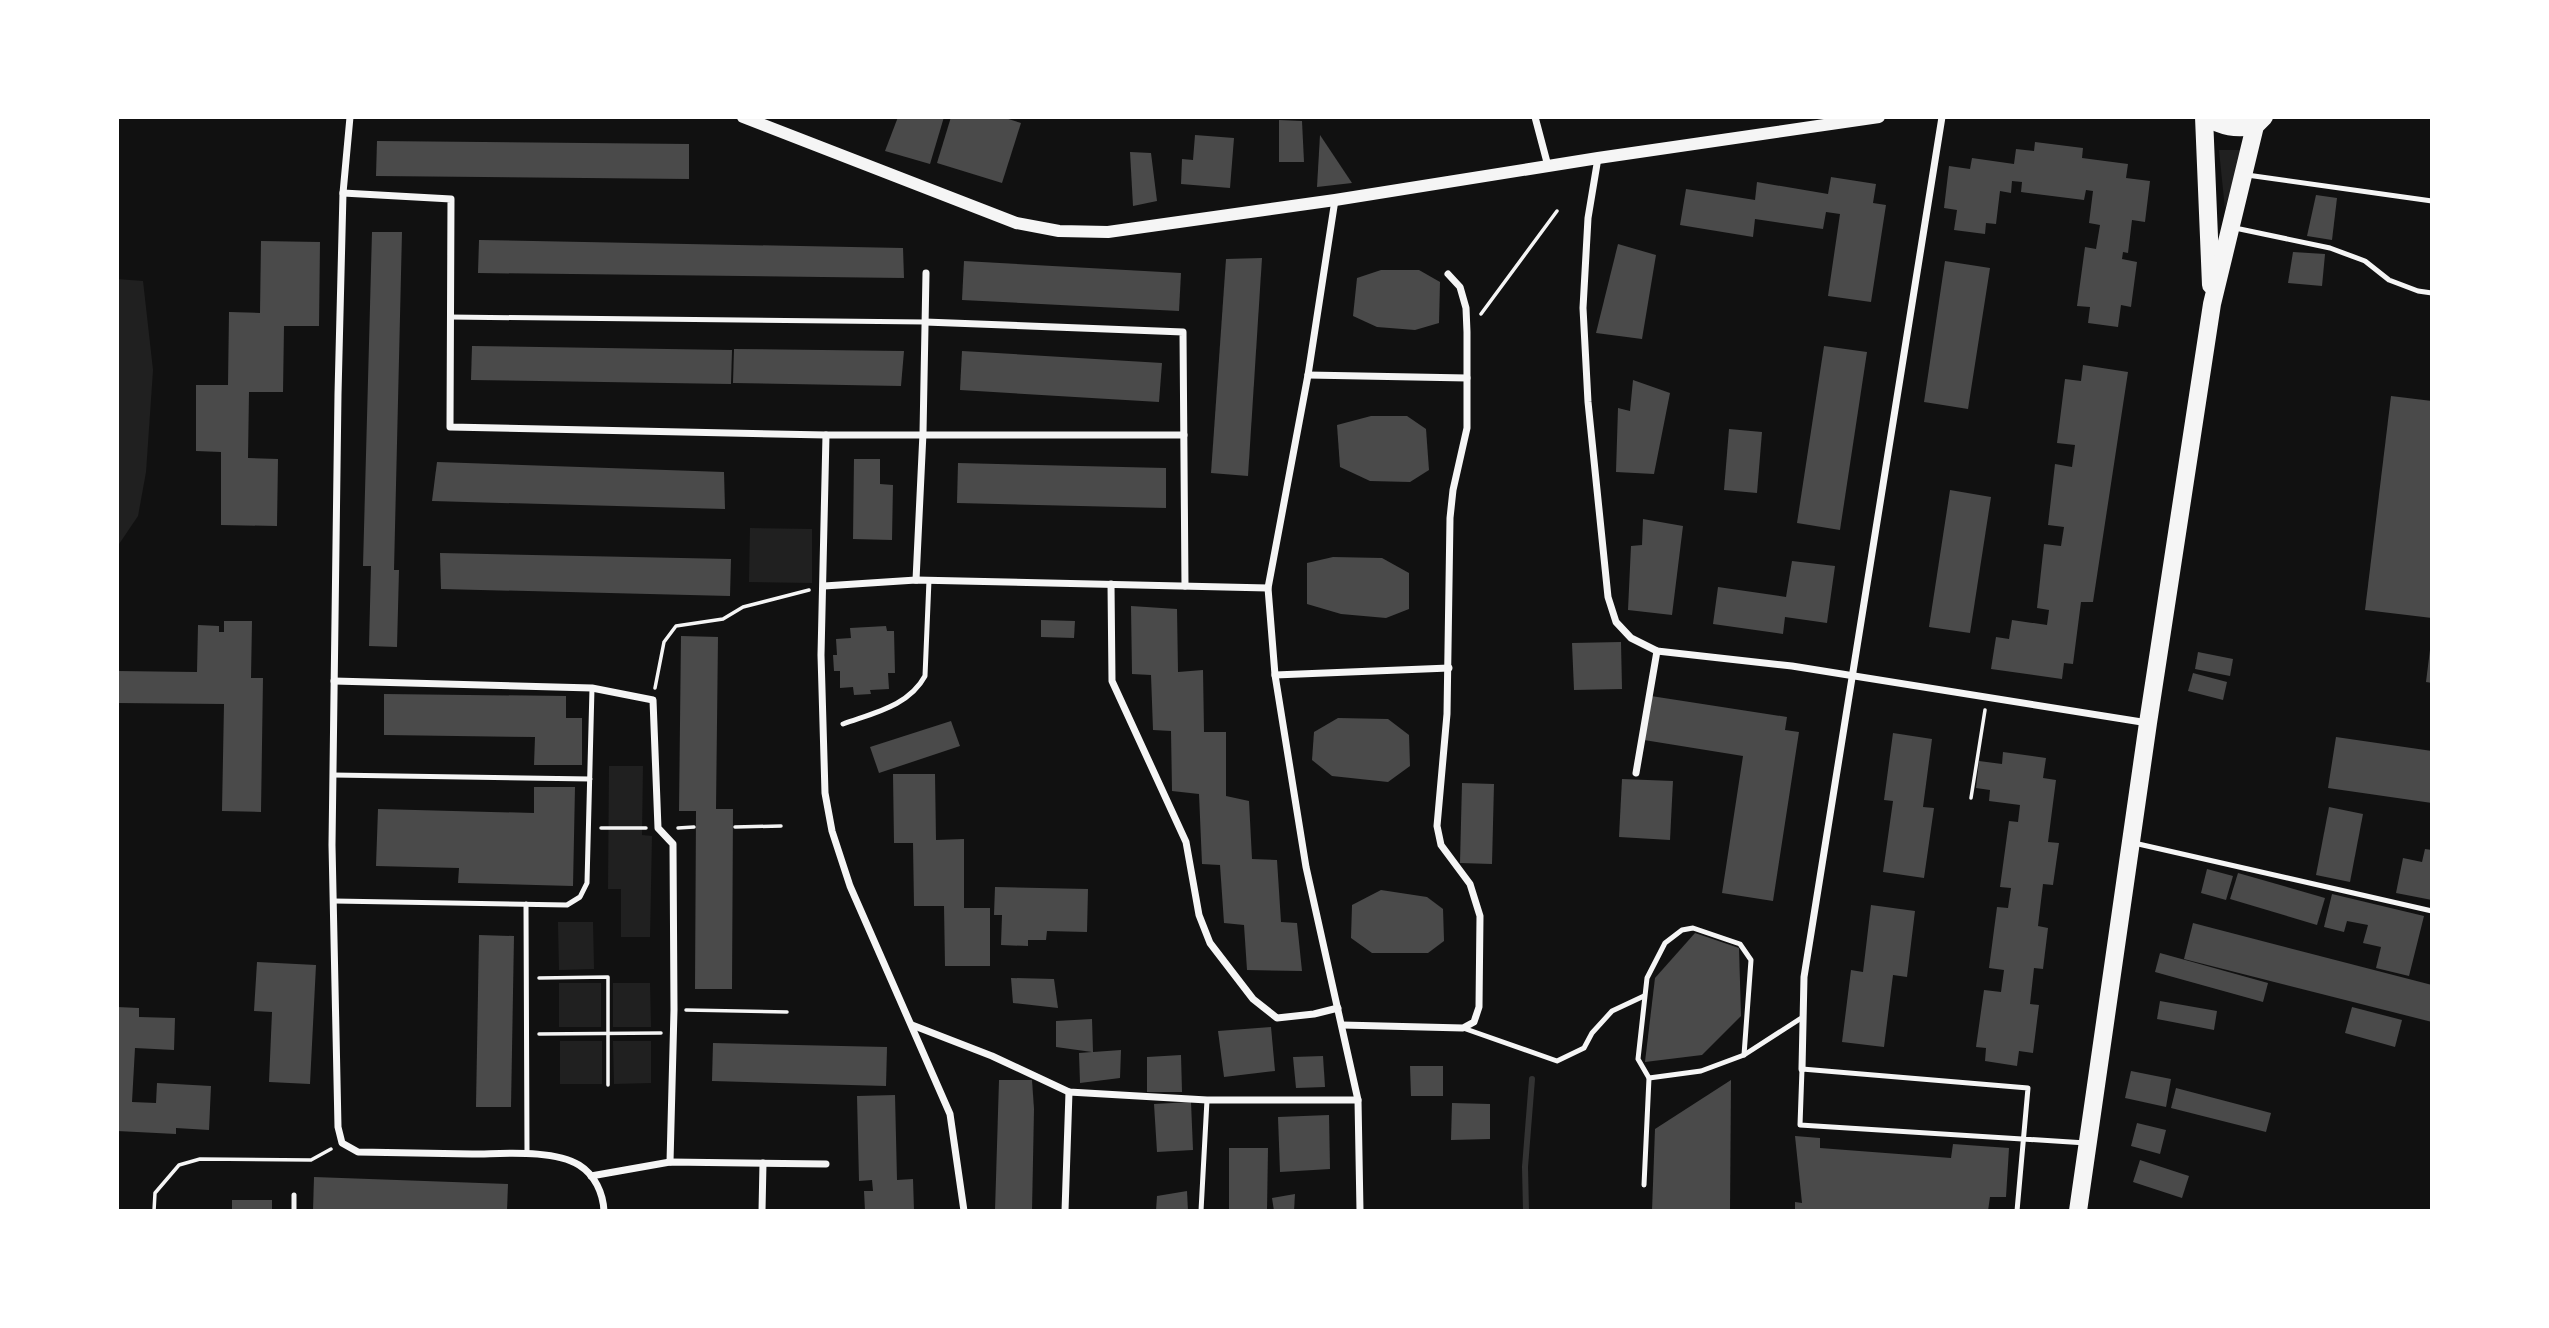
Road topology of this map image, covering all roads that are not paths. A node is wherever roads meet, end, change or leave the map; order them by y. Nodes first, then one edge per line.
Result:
1 (350, 117) edge
2 (743, 117) edge
3 (1535, 117) edge
4 (1879, 117) edge
5 (1942, 117) edge
6 (2204, 117) edge
7 (2260, 121) edge
8 (1598, 158) junction
9 (1548, 166) junction
10 (2244, 175) junction
11 (344, 193) junction
12 (1335, 200) junction
13 (2432, 201) edge
14 (2232, 227) junction
15 (926, 273) dead end
16 (1448, 274) dead end
17 (2432, 293) edge
18 (2212, 304) junction
19 (450, 317) junction
20 (925, 322) junction
21 (1308, 375) junction
22 (1467, 378) junction
23 (923, 433) junction
24 (826, 435) junction
25 (1184, 435) junction
26 (916, 580) junction
27 (929, 580) junction
28 (1111, 584) junction
29 (824, 586) junction
30 (1185, 586) junction
31 (1268, 588) junction
32 (1657, 651) junction
33 (1448, 668) junction
34 (1275, 675) junction
35 (1853, 676) junction
36 (334, 681) junction
37 (592, 688) junction
38 (2148, 723) junction
39 (843, 724) dead end
40 (1636, 773) dead end
41 (333, 775) junction
42 (590, 779) junction
43 (2131, 842) junction
44 (334, 901) junction
45 (526, 904) junction
46 (2432, 911) edge
47 (1644, 996) junction
48 (1338, 1008) junction
49 (1803, 1017) junction
50 (912, 1025) junction
51 (1342, 1025) junction
52 (1463, 1028) junction
53 (1744, 1055) junction
54 (1802, 1069) junction
55 (1648, 1078) junction
56 (1069, 1092) junction
57 (1207, 1100) junction
58 (1358, 1100) junction
59 (2022, 1141) junction
60 (2088, 1143) junction
61 (527, 1154) junction
62 (670, 1162) junction
63 (763, 1163) junction
64 (826, 1164) dead end
65 (591, 1176) junction
66 (1644, 1185) dead end
67 (294, 1195) dead end
68 (295, 1211) edge
69 (604, 1211) edge
70 (762, 1211) edge
71 (964, 1211) edge
72 (1065, 1211) edge
73 (1201, 1211) edge
74 (1360, 1211) edge
75 (2017, 1211) edge
76 (2078, 1211) edge

1 - 11 street
2 - 12 street
3 - 9 street
4 - 8 street
5 - 35 street
6 - 7 main road
6 - 18 main road
7 - 10 main road
8 - 9 street
8 - 32 street
9 - 12 street
10 - 13 lane
10 - 14 main road
11 - 19 street
11 - 36 street
12 - 21 street
14 - 17 lane
14 - 18 main road
15 - 20 street
16 - 22 street
18 - 38 main road
19 - 20 lane
19 - 24 street
20 - 23 street
20 - 25 street
21 - 22 street
21 - 31 street
22 - 33 street
23 - 24 street
23 - 25 street
23 - 26 street
24 - 29 street
25 - 30 street
26 - 27 street
26 - 29 street
27 - 28 street
27 - 39 lane
28 - 30 street
28 - 48 street
29 - 50 street
30 - 31 street
31 - 34 street
32 - 35 street
32 - 40 street
33 - 34 street
33 - 52 street
34 - 48 street
35 - 38 street
35 - 49 street
36 - 37 street
36 - 41 street
37 - 42 lane
37 - 62 street
38 - 43 main road
41 - 42 lane
41 - 44 street
42 - 45 lane
43 - 46 lane
43 - 60 main road
44 - 45 lane
44 - 61 street
45 - 61 lane
47 - 52 lane
47 - 53 lane
47 - 55 lane
48 - 51 street
49 - 53 lane
49 - 54 street
50 - 56 street
50 - 71 street
51 - 52 street
51 - 58 street
53 - 55 lane
54 - 59 lane
54 - 59 lane
55 - 66 lane
56 - 57 street
56 - 72 street
57 - 58 street
57 - 73 lane
58 - 74 street
59 - 60 lane
59 - 75 lane
60 - 76 main road
61 - 65 street
62 - 63 street
62 - 65 street
63 - 64 street
63 - 70 street
65 - 69 street
67 - 68 lane

